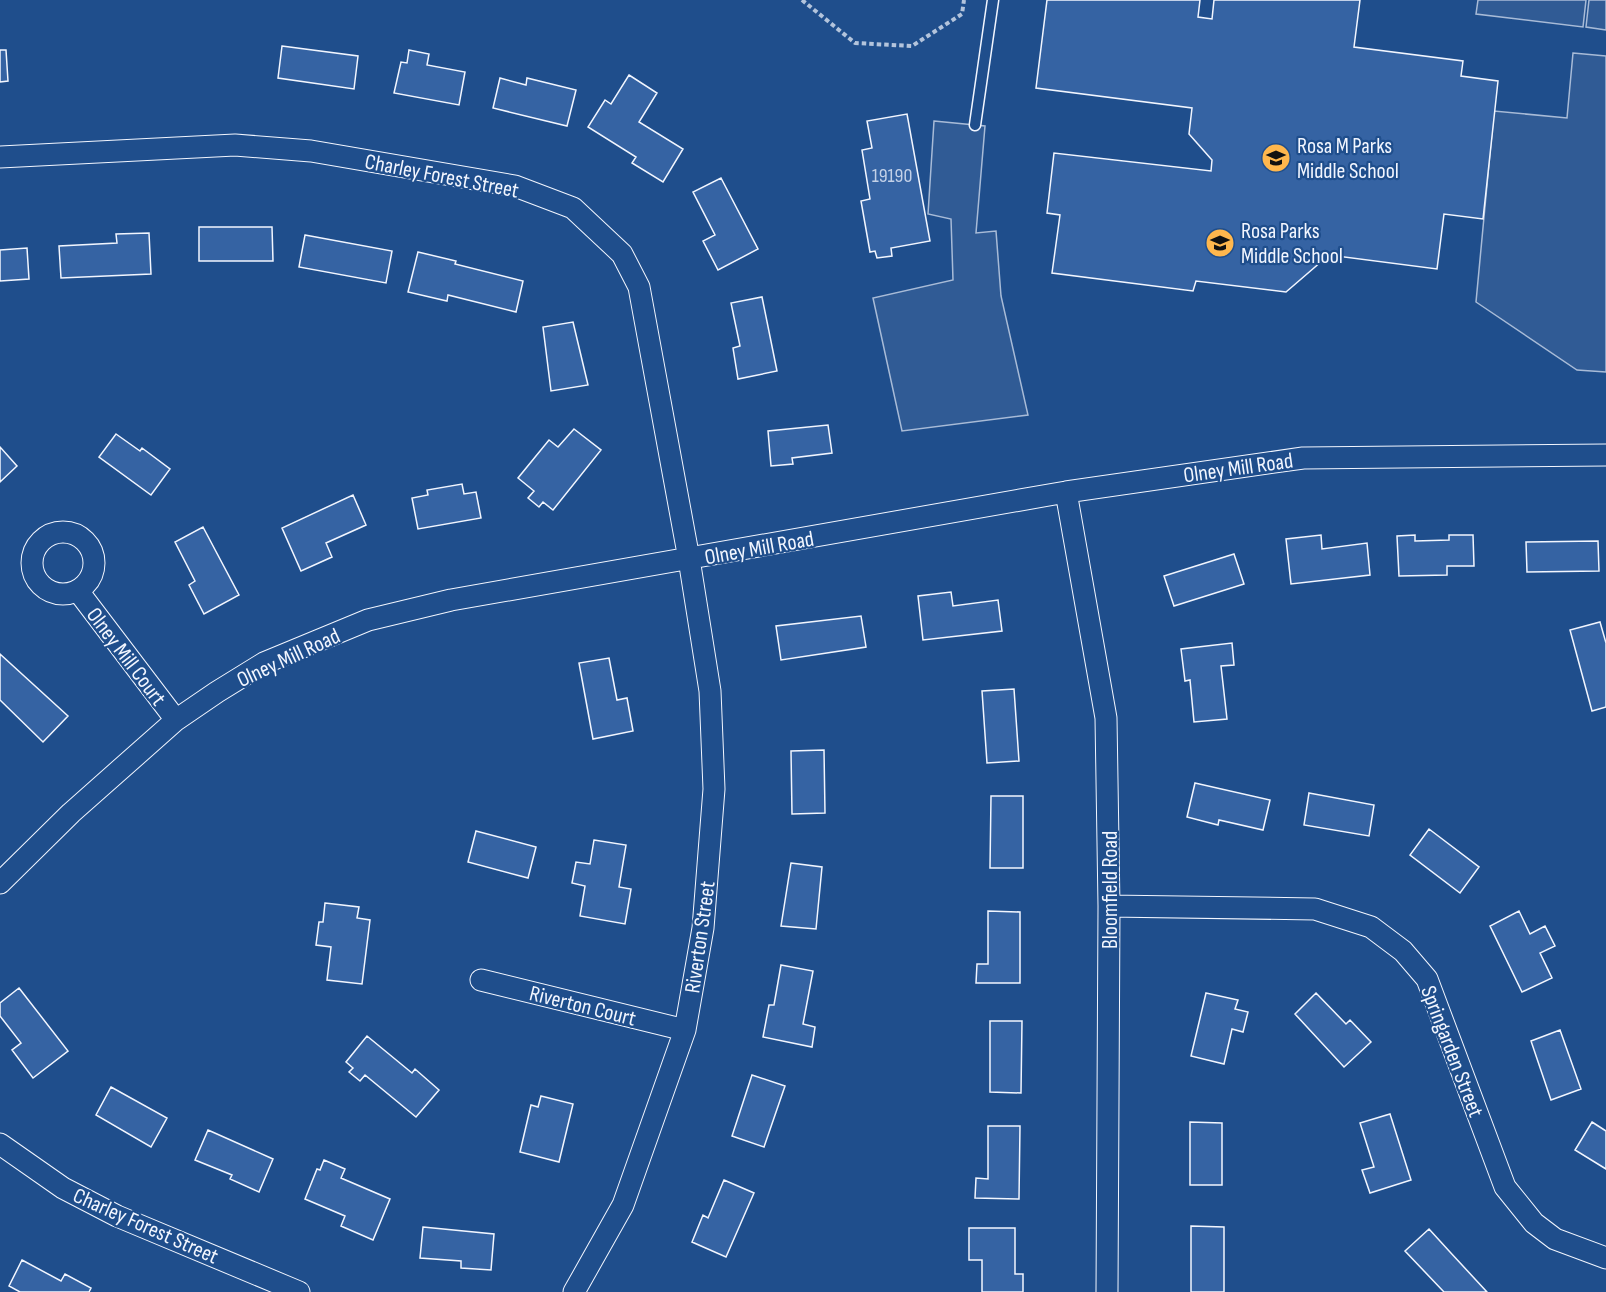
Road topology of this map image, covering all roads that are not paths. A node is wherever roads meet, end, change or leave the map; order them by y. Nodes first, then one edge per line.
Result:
1 (993, 0) edge
2 (975, 125) dead end
3 (0, 157) edge
4 (1606, 455) edge
5 (1066, 492) junction
6 (689, 560) junction
7 (78, 591) dead end
8 (176, 720) junction
9 (0, 883) edge
10 (1110, 906) junction
11 (481, 980) dead end
12 (685, 1030) junction
13 (0, 1144) edge
14 (1606, 1258) edge
15 (299, 1292) edge
16 (574, 1292) edge
17 (1107, 1292) edge

1 - 2 lane
3 - 6 street, Charley Forest Street
4 - 5 street, Olney Mill Road
5 - 6 street, Olney Mill Road
5 - 10 street, Bloomfield Road
6 - 8 street, Olney Mill Road
6 - 12 street, Riverton Street
7 - 8 street, Olney Mill Court
8 - 9 street, Olney Mill Road
10 - 14 street, Springarden Street
10 - 17 street, Bloomfield Road
11 - 12 street, Riverton Court
12 - 16 street, Riverton Street
13 - 15 street, Charley Forest Street

